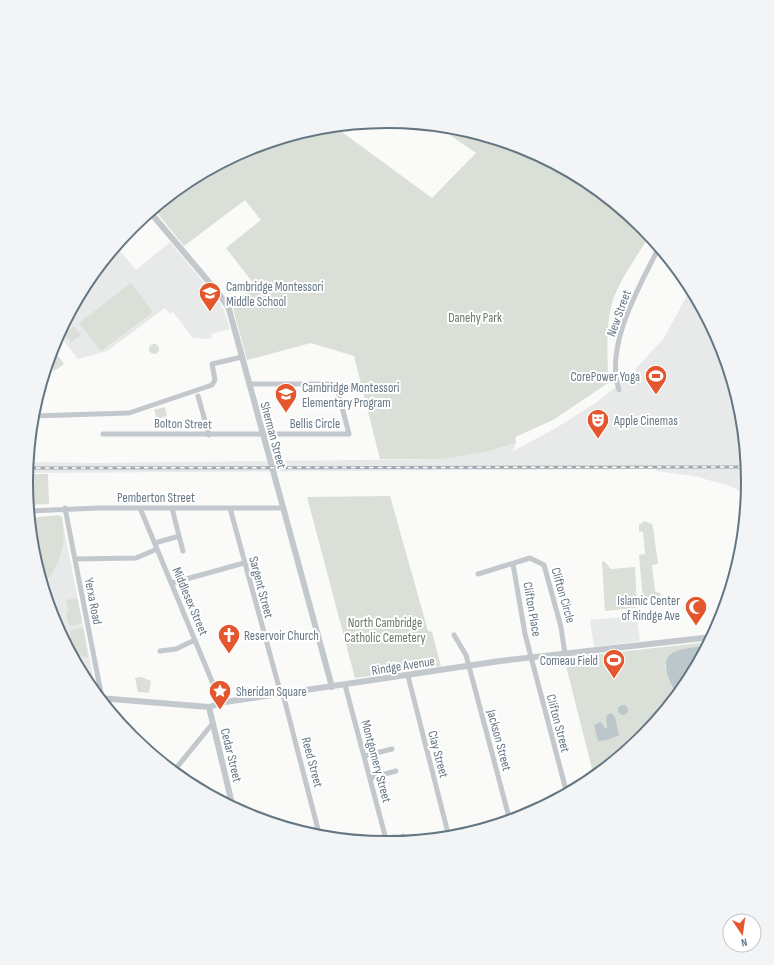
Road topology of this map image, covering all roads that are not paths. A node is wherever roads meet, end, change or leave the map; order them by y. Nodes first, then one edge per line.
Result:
1 (154, 216) edge
2 (656, 253) edge
3 (242, 357) junction
4 (249, 384) junction
5 (619, 390) dead end
6 (198, 396) dead end
7 (40, 416) edge
8 (103, 434) dead end
9 (262, 434) junction
10 (209, 435) junction
11 (65, 508) junction
12 (140, 508) junction
13 (172, 508) junction
14 (230, 508) junction
15 (282, 508) junction
16 (34, 511) edge
17 (179, 536) junction
18 (155, 543) junction
19 (157, 549) junction
20 (183, 551) dead end
21 (75, 559) junction
22 (244, 563) junction
23 (513, 564) junction
24 (478, 574) dead end
25 (172, 583) junction
26 (454, 635) dead end
27 (705, 638) edge
28 (195, 640) junction
29 (160, 651) dead end
30 (565, 654) junction
31 (531, 657) junction
32 (469, 666) junction
33 (408, 676) junction
34 (345, 685) junction
35 (332, 687) junction
36 (100, 690) edge
37 (282, 694) junction
38 (106, 698) edge
39 (222, 703) junction
40 (209, 707) junction
41 (213, 723) junction
42 (392, 749) dead end
43 (364, 756) junction
44 (177, 767) edge
45 (396, 771) dead end
46 (370, 778) junction
47 (565, 788) edge
48 (231, 801) edge
49 (508, 815) edge
50 (318, 830) edge
51 (448, 831) edge
52 (385, 836) edge

1 - 3 street, Sherman Street
2 - 5 street, New Street
3 - 4 street, Sherman Street
3 - 7 street
4 - 9 street, Sherman Street
4 - 9 street, Bellis Circle
6 - 10 street
8 - 10 street, Bolton Street
9 - 10 street, Bolton Street
9 - 15 street, Sherman Street
11 - 12 street, Pemberton Street
11 - 16 street, Pemberton Street
11 - 21 street, Yerxa Road
12 - 13 street, Pemberton Street
12 - 18 street, Middlesex Street
13 - 14 street, Pemberton Street
13 - 17 street
14 - 15 street, Pemberton Street
14 - 22 street, Sargent Street
15 - 35 street, Sherman Street
17 - 18 street
17 - 20 street
18 - 19 street, Middlesex Street
19 - 21 street
19 - 25 street, Middlesex Street
21 - 36 street, Yerxa Road
22 - 25 street
22 - 37 street, Sargent Street
23 - 24 street, Clifton Circle
23 - 30 street, Clifton Circle
23 - 31 street, Clifton Place
25 - 28 street, Middlesex Street
26 - 32 street, Jackson Street
27 - 30 street, Rindge Avenue
28 - 29 street
28 - 39 street, Middlesex Street
30 - 31 street, Rindge Avenue
31 - 32 street, Rindge Avenue
31 - 47 street, Clifton Street
32 - 33 street, Rindge Avenue
32 - 49 street, Jackson Street
33 - 34 street, Rindge Avenue
33 - 51 street, Clay Street
34 - 35 street, Rindge Avenue
34 - 43 street, Montgomery Street
35 - 37 street, Rindge Avenue
37 - 39 street, Rindge Avenue
37 - 50 street, Reed Street
38 - 40 street, Rindge Avenue
39 - 40 street, Rindge Avenue
40 - 41 street, Cedar Street
41 - 44 street
41 - 48 street, Cedar Street
42 - 43 street
43 - 46 street, Montgomery Street
45 - 46 street
46 - 52 street, Montgomery Street

